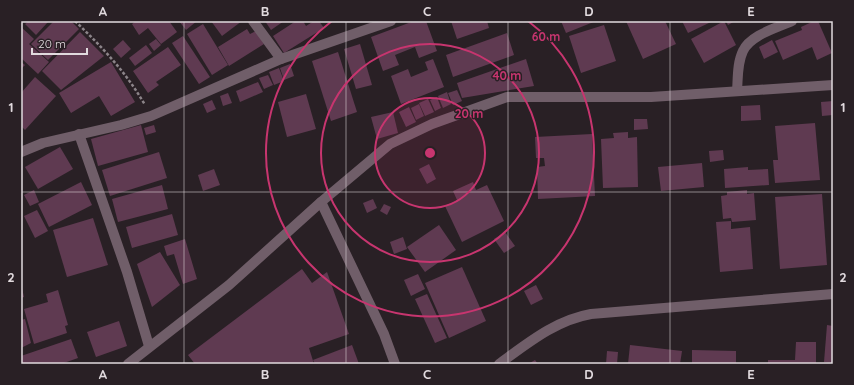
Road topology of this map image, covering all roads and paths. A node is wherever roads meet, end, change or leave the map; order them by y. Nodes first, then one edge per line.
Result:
1 (75, 21) edge
2 (254, 21) edge
3 (390, 21) edge
4 (792, 21) edge
5 (281, 59) junction
6 (833, 85) edge
7 (737, 91) junction
8 (151, 116) junction
9 (79, 134) junction
10 (22, 149) edge
11 (321, 202) junction
12 (833, 294) edge
13 (149, 346) junction
14 (128, 364) edge
15 (395, 364) edge
16 (499, 364) edge

1 - 8 path
2 - 5 street
3 - 5 street
4 - 7 street
5 - 8 street
6 - 7 street
7 - 11 street
8 - 9 street
9 - 10 street
9 - 13 street
11 - 13 street
11 - 15 street
12 - 16 street
13 - 14 street

